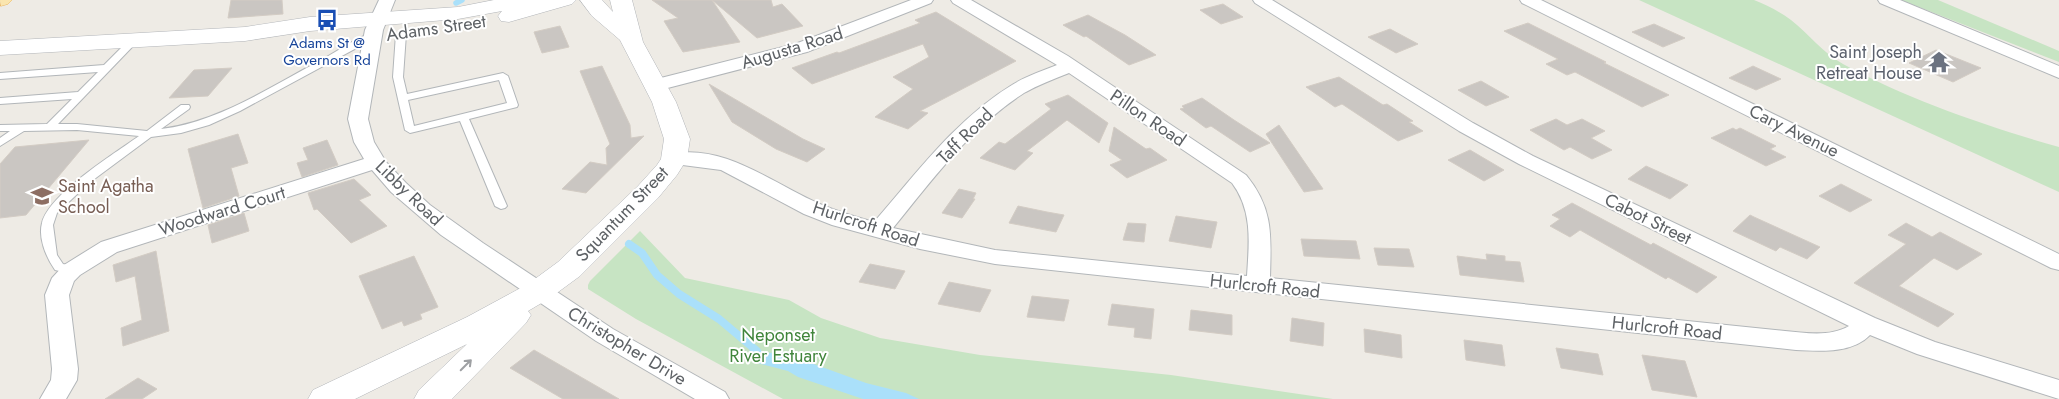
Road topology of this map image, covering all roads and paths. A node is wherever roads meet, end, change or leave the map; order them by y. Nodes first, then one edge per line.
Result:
1 (387, 0) edge
2 (528, 0) edge
3 (565, 0) edge
4 (591, 0) edge
5 (621, 0) edge
6 (925, 0) edge
7 (959, 0) edge
8 (1261, 0) edge
9 (1528, 0) edge
10 (1886, 0) edge
11 (470, 18) junction
12 (375, 28) junction
13 (401, 34) junction
14 (133, 40) junction
15 (633, 42) junction
16 (0, 48) edge
17 (1071, 66) junction
18 (107, 68) junction
19 (2059, 73) edge
20 (0, 76) edge
21 (656, 85) junction
22 (82, 95) junction
23 (403, 98) junction
24 (0, 101) edge
25 (185, 107) dead end
26 (463, 117) junction
27 (24, 127) junction
28 (50, 127) junction
29 (0, 128) edge
30 (150, 134) junction
31 (0, 143) edge
32 (674, 159) junction
33 (376, 162) junction
34 (501, 206) dead end
35 (879, 232) junction
36 (2059, 263) edge
37 (72, 270) junction
38 (1258, 286) junction
39 (539, 291) junction
40 (1866, 324) junction
41 (2059, 390) edge
42 (53, 399) edge
43 (325, 399) edge
44 (431, 399) edge
45 (716, 399) edge

1 - 12 street, Libby Road
2 - 11 main road, Adams Street
3 - 11 main road, Adams Street
4 - 15 main road, Squantum Street
5 - 15 main road, Squantum Street
6 - 21 street, Augusta Road
7 - 17 street, Pillon Road
8 - 40 street, Cabot Street
9 - 36 street, Cary Avenue
10 - 19 street
11 - 12 main road, Adams Street
11 - 13 main road, Adams Street
12 - 13 main road, Adams Street
12 - 14 main road, Adams Street
12 - 30 lane
12 - 33 street, Libby Road
13 - 23 lane
14 - 16 main road, Adams Street
14 - 18 lane
15 - 21 main road, Squantum Street
17 - 35 street, Taff Road
17 - 38 street, Pillon Road
18 - 20 lane
18 - 22 lane
21 - 32 main road, Squantum Street
22 - 24 lane
22 - 28 lane
23 - 26 lane
23 - 26 lane
25 - 30 lane
26 - 34 lane
27 - 28 lane
27 - 29 lane
27 - 31 lane
28 - 30 lane
30 - 37 lane
32 - 35 street, Hurlcroft Road
32 - 39 main road, Squantum Street
33 - 37 street, Woodward Court
33 - 39 street, Libby Road
35 - 38 street, Hurlcroft Road
37 - 42 street
38 - 40 street, Hurlcroft Road
39 - 43 main road, Squantum Street
44 -> 39 main road, Squantum Street
39 - 45 street, Christopher Drive
40 - 41 street, Cabot Street

